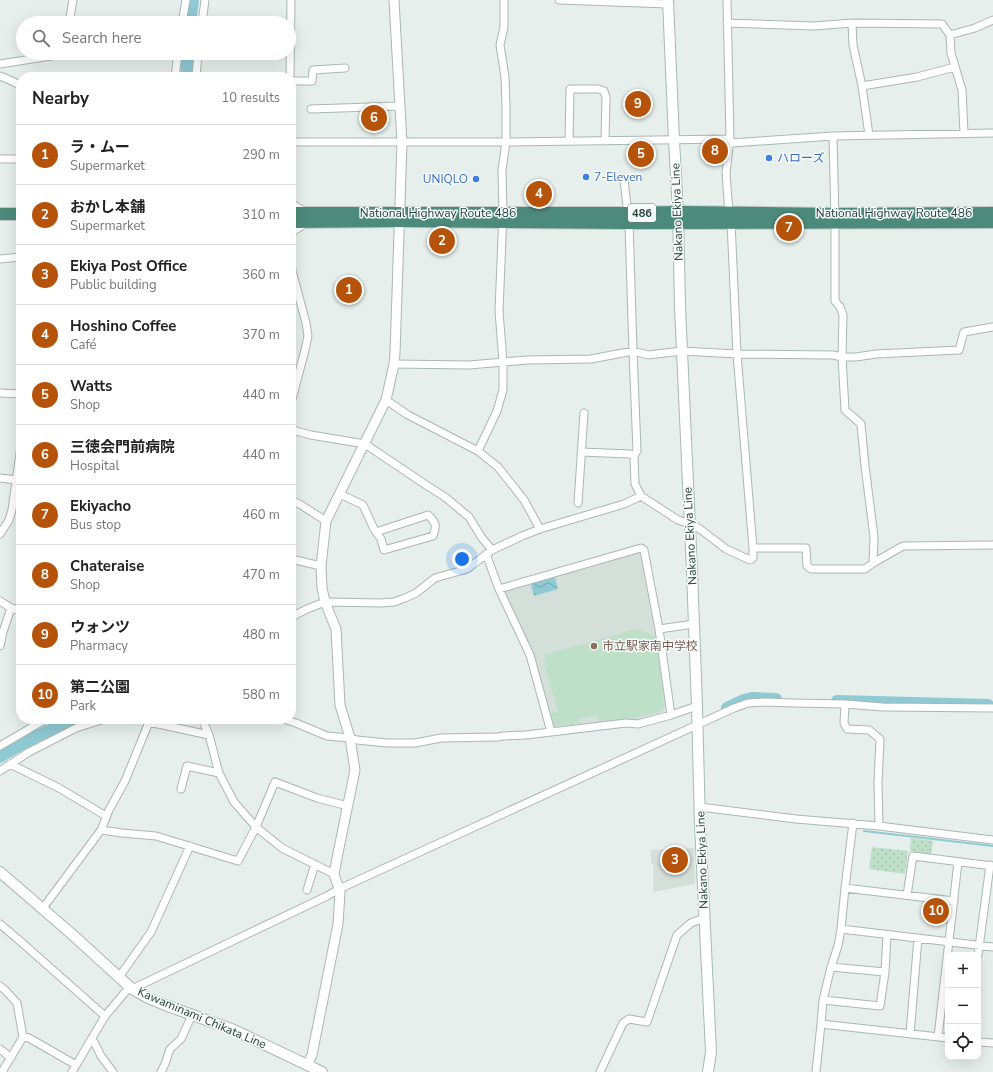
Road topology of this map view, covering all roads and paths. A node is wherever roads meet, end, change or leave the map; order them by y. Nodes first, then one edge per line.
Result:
1 (73, 0) edge
2 (186, 0) edge
3 (205, 0) edge
4 (291, 0) edge
5 (394, 0) edge
6 (504, 0) edge
7 (558, 0) edge
8 (727, 0) edge
9 (668, 2) edge
10 (70, 16) edge
11 (183, 16) edge
12 (203, 16) edge
13 (291, 16) edge
14 (993, 20) edge
15 (727, 23) junction
16 (852, 23) junction
17 (950, 35) junction
18 (25, 60) edge
19 (177, 60) edge
20 (197, 60) edge
21 (290, 60) edge
22 (0, 64) edge
23 (955, 67) junction
24 (345, 68) dead end
25 (176, 72) edge
26 (196, 72) edge
27 (290, 72) edge
28 (0, 76) edge
29 (296, 81) edge
30 (16, 83) edge
31 (862, 86) junction
32 (400, 106) junction
33 (311, 110) dead end
34 (964, 133) junction
35 (993, 133) edge
36 (869, 135) junction
37 (833, 136) junction
38 (730, 139) junction
39 (674, 140) junction
40 (569, 141) junction
41 (605, 141) junction
42 (296, 142) edge
43 (506, 142) junction
44 (402, 143) junction
45 (16, 158) edge
46 (0, 159) edge
47 (624, 180) dead end
48 (296, 207) edge
49 (993, 213) edge
50 (0, 214) edge
51 (16, 214) edge
52 (296, 214) edge
53 (400, 217) junction
54 (308, 218) junction
55 (502, 218) junction
56 (628, 218) junction
57 (678, 218) junction
58 (730, 218) junction
59 (835, 218) junction
60 (0, 222) edge
61 (16, 222) edge
62 (993, 222) edge
63 (296, 226) edge
64 (16, 257) edge
65 (0, 259) edge
66 (296, 286) edge
67 (993, 327) edge
68 (632, 351) junction
69 (682, 351) junction
70 (737, 354) junction
71 (842, 357) junction
72 (503, 362) junction
73 (394, 364) junction
74 (296, 384) edge
75 (0, 394) edge
76 (16, 394) edge
77 (386, 400) junction
78 (584, 413) dead end
79 (296, 431) edge
80 (365, 444) junction
81 (478, 450) junction
82 (581, 452) junction
83 (634, 456) junction
84 (0, 478) edge
85 (16, 480) joint
86 (340, 494) junction
87 (641, 496) junction
88 (296, 502) edge
89 (578, 503) dead end
90 (326, 521) junction
91 (690, 524) junction
92 (540, 529) junction
93 (376, 532) junction
94 (0, 534) edge
95 (993, 545) edge
96 (753, 548) junction
97 (489, 552) junction
98 (296, 560) edge
99 (874, 562) junction
100 (321, 566) junction
101 (499, 589) junction
102 (0, 601) edge
103 (325, 602) junction
104 (11, 608) junction
105 (16, 609) edge
106 (296, 614) edge
107 (694, 624) junction
108 (659, 629) junction
109 (0, 646) edge
110 (846, 704) junction
111 (697, 706) junction
112 (993, 708) edge
113 (671, 715) junction
114 (697, 722) junction
115 (296, 723) edge
116 (37, 724) edge
117 (89, 724) edge
118 (148, 724) edge
119 (166, 724) edge
120 (204, 724) edge
121 (551, 732) junction
122 (209, 735) junction
123 (350, 738) junction
124 (0, 746) edge
125 (10, 764) junction
126 (0, 771) edge
127 (219, 774) junction
128 (181, 789) dead end
129 (348, 806) junction
130 (700, 807) junction
131 (106, 816) junction
132 (852, 823) junction
133 (879, 826) junction
134 (256, 827) junction
135 (101, 830) junction
136 (993, 840) edge
137 (190, 846) junction
138 (958, 862) junction
139 (314, 864) junction
140 (992, 866) edge
141 (0, 872) edge
142 (334, 874) junction
143 (845, 888) junction
144 (339, 889) junction
145 (307, 890) dead end
146 (907, 895) junction
147 (954, 901) junction
148 (43, 908) junction
149 (704, 918) junction
150 (0, 924) edge
151 (841, 929) junction
152 (887, 935) junction
153 (918, 938) junction
154 (949, 942) junction
155 (979, 945) junction
156 (993, 947) edge
157 (978, 952) edge
158 (831, 967) junction
159 (885, 972) junction
160 (119, 977) junction
161 (0, 986) edge
162 (132, 989) junction
163 (823, 1000) junction
164 (192, 1015) junction
165 (105, 1016) junction
166 (821, 1024) junction
167 (910, 1034) junction
168 (24, 1037) junction
169 (938, 1037) junction
170 (92, 1038) junction
171 (945, 1038) edge
172 (981, 1042) edge
173 (993, 1044) edge
174 (0, 1049) edge
175 (11, 1058) junction
176 (76, 1065) junction
177 (307, 1065) junction
178 (2, 1072) edge
179 (72, 1072) edge
180 (113, 1072) edge
181 (161, 1072) edge
182 (322, 1072) edge
183 (600, 1072) edge
184 (708, 1072) edge
185 (816, 1072) edge

1 - 10 street
2 - 11 street
3 - 12 street
4 - 13 street
5 - 32 street
6 - 43 street
7 - 9 street
8 - 15 street
9 - 39 main road, Nakano Ekiya Line
14 - 17 street
15 - 16 street
15 - 38 street
16 - 17 street
16 - 31 street
17 - 23 street
18 - 22 street
19 - 25 street
20 - 26 street
21 - 27 street
23 - 31 street
23 - 34 street
24 - 29 street
28 - 30 street
31 - 36 street
32 - 33 street
32 - 44 street
34 - 35 street
34 - 36 street
36 - 37 street
37 - 38 street
37 - 59 street
38 - 39 street
38 - 58 street
39 - 41 street
39 - 57 main road, Nakano Ekiya Line
40 - 41 street
40 - 41 street
40 - 43 street
42 - 44 street
43 - 44 street
43 - 55 street
44 - 53 street
45 - 46 street
47 - 56 street
48 - 54 street
49 - 59 highway, National Highway Route 486 / 486
50 - 51 highway
52 - 54 highway, National Highway Route 486 / 486
53 - 54 highway, National Highway Route 486 / 486
53 - 55 highway, National Highway Route 486 / 486
53 - 73 street
54 - 63 highway, National Highway Route 486 / 486
55 - 56 highway, National Highway Route 486 / 486
55 - 72 street
56 - 57 highway, National Highway Route 486 / 486
56 - 68 street
57 - 58 highway, National Highway Route 486 / 486
57 - 69 main road, Nakano Ekiya Line
58 - 59 highway, National Highway Route 486 / 486
58 - 70 street
59 - 62 highway, National Highway Route 486 / 486
59 - 71 street
60 - 61 highway
64 - 65 street
66 - 74 street
67 - 71 street
68 - 69 street
68 - 72 street
68 - 83 street
69 - 70 street
69 - 91 main road, Nakano Ekiya Line
70 - 71 street
70 - 96 street
71 - 99 street
72 - 73 street
72 - 81 street
73 - 77 street
75 - 76 street
77 - 80 street
77 - 81 street
78 - 82 street
79 - 80 street
80 - 86 street
80 - 97 street
81 - 92 street
82 - 83 street
82 - 89 street
83 - 87 street
84 - 85 street
85 - 94 street
86 - 90 street
86 - 93 street
87 - 91 street
87 - 92 street
88 - 90 street
90 - 100 street
91 - 96 street
91 - 107 main road, Nakano Ekiya Line
92 - 97 street
93 - 93 street
95 - 99 street
96 - 99 street
97 - 101 street
97 - 103 street
98 - 100 street
100 - 103 street
101 - 108 street
101 - 121 street
102 - 104 street
103 - 106 street
103 - 123 street
104 - 105 street
104 - 109 street
107 - 108 street
107 - 111 main road, Nakano Ekiya Line
108 - 113 street
110 - 112 street
110 - 114 street
110 - 133 street
111 - 113 street
111 - 114 main road, Nakano Ekiya Line
113 - 121 street
114 - 130 main road, Nakano Ekiya Line
114 - 144 street
115 - 123 street
116 - 124 street
117 - 125 street
118 - 131 street
119 - 122 street
120 - 122 street
121 - 123 street
122 - 127 street
123 - 129 street
125 - 126 street
125 - 131 street
127 - 128 street
127 - 134 street
129 - 134 street
129 - 142 street
130 - 132 street
130 - 149 main road, Nakano Ekiya Line
131 - 135 street
132 - 133 street
132 - 143 street
133 - 136 street
134 - 137 street
134 - 139 street
135 - 137 street
135 - 148 street
137 - 160 street
138 - 140 street
138 - 146 street
138 - 147 street
139 - 142 street
139 - 145 street
140 - 155 street
141 - 148 main road, Kawaminami Chikata Line
142 - 144 street
143 - 146 street
143 - 151 street
144 - 162 street
144 - 177 street
146 - 147 street
147 - 154 street
148 - 160 main road, Kawaminami Chikata Line
149 - 183 street
149 - 184 main road, Nakano Ekiya Line
150 - 165 street
151 - 152 street
151 - 158 street
152 - 153 street
152 - 159 street
153 - 154 street
153 - 167 street
154 - 155 street
154 - 169 street
155 - 156 street
155 - 157 street
158 - 159 street
158 - 163 street
159 - 163 street
160 - 162 main road, Kawaminami Chikata Line
161 - 168 street
162 - 164 main road, Kawaminami Chikata Line
162 - 165 street
163 - 166 street
164 - 177 main road, Kawaminami Chikata Line
164 - 181 street
165 - 170 street
166 - 167 street
166 - 185 street
167 - 169 street
168 - 175 street
168 - 176 street
169 - 171 street
170 - 176 street
170 - 180 street
172 - 173 street
174 - 175 street
175 - 178 street
176 - 179 street
177 - 182 main road, Kawaminami Chikata Line

